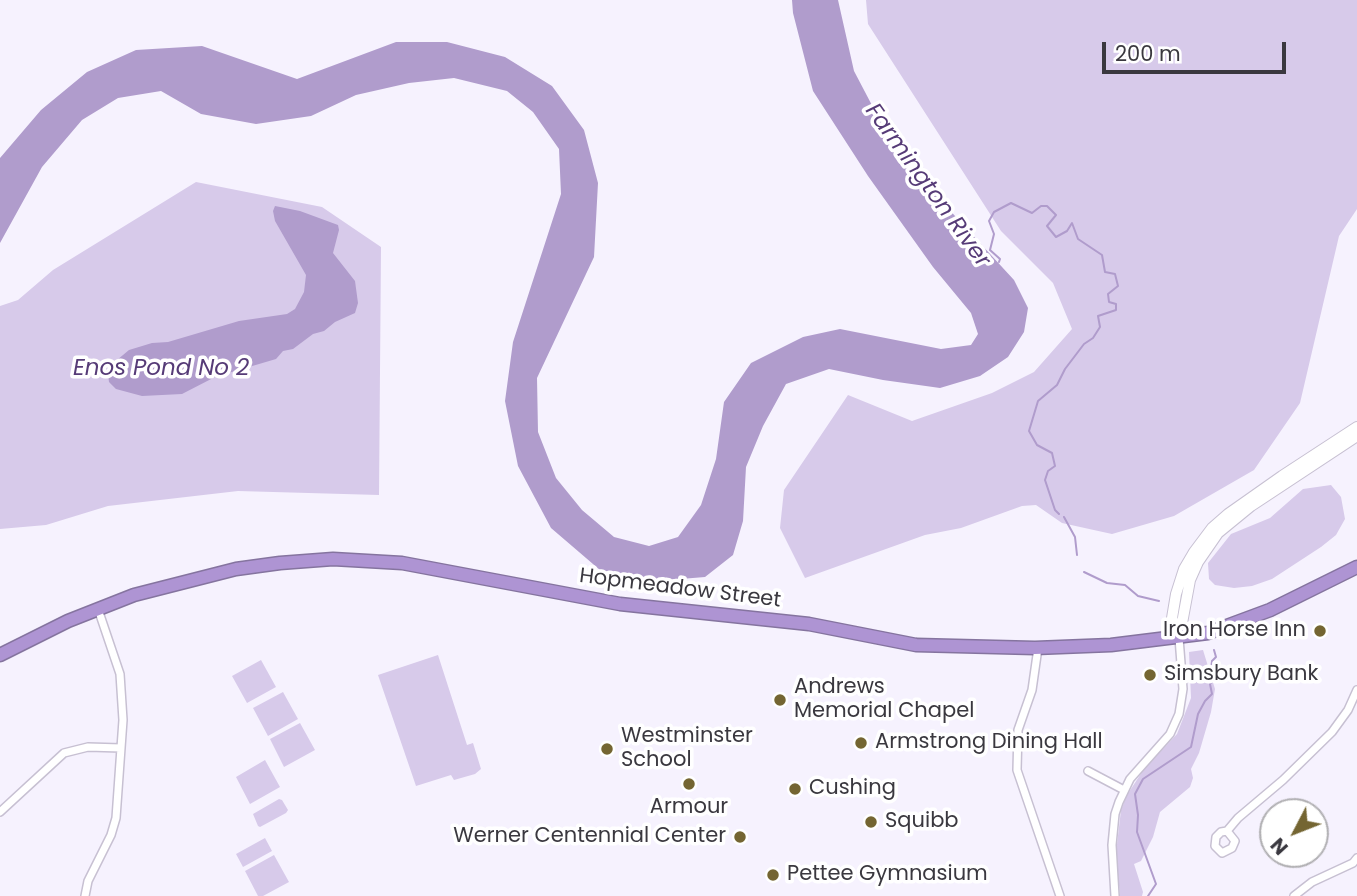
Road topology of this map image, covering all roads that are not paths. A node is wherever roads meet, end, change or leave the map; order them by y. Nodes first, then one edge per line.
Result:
1 (1357, 426) edge
2 (1357, 436) edge
3 (1357, 568) edge
4 (97, 608) junction
5 (1179, 638) junction
6 (1038, 648) junction
7 (0, 655) edge
8 (1357, 690) edge
9 (121, 748) junction
10 (1088, 771) dead end
11 (1124, 790) junction
12 (0, 812) edge
13 (1227, 831) dead end
14 (1355, 863) edge
15 (85, 896) edge
16 (1060, 896) edge
17 (1115, 896) edge
18 (1294, 896) edge

1 - 5 street
2 - 5 street
3 - 5 highway, Hopmeadow Street
4 - 6 highway, Hopmeadow Street
4 - 7 highway, Hopmeadow Street
4 - 9 street
5 - 6 highway, Hopmeadow Street
5 - 11 street
6 - 16 street
8 - 13 street
9 - 12 street
9 - 15 street
10 - 11 street
11 - 17 street
14 - 18 street

